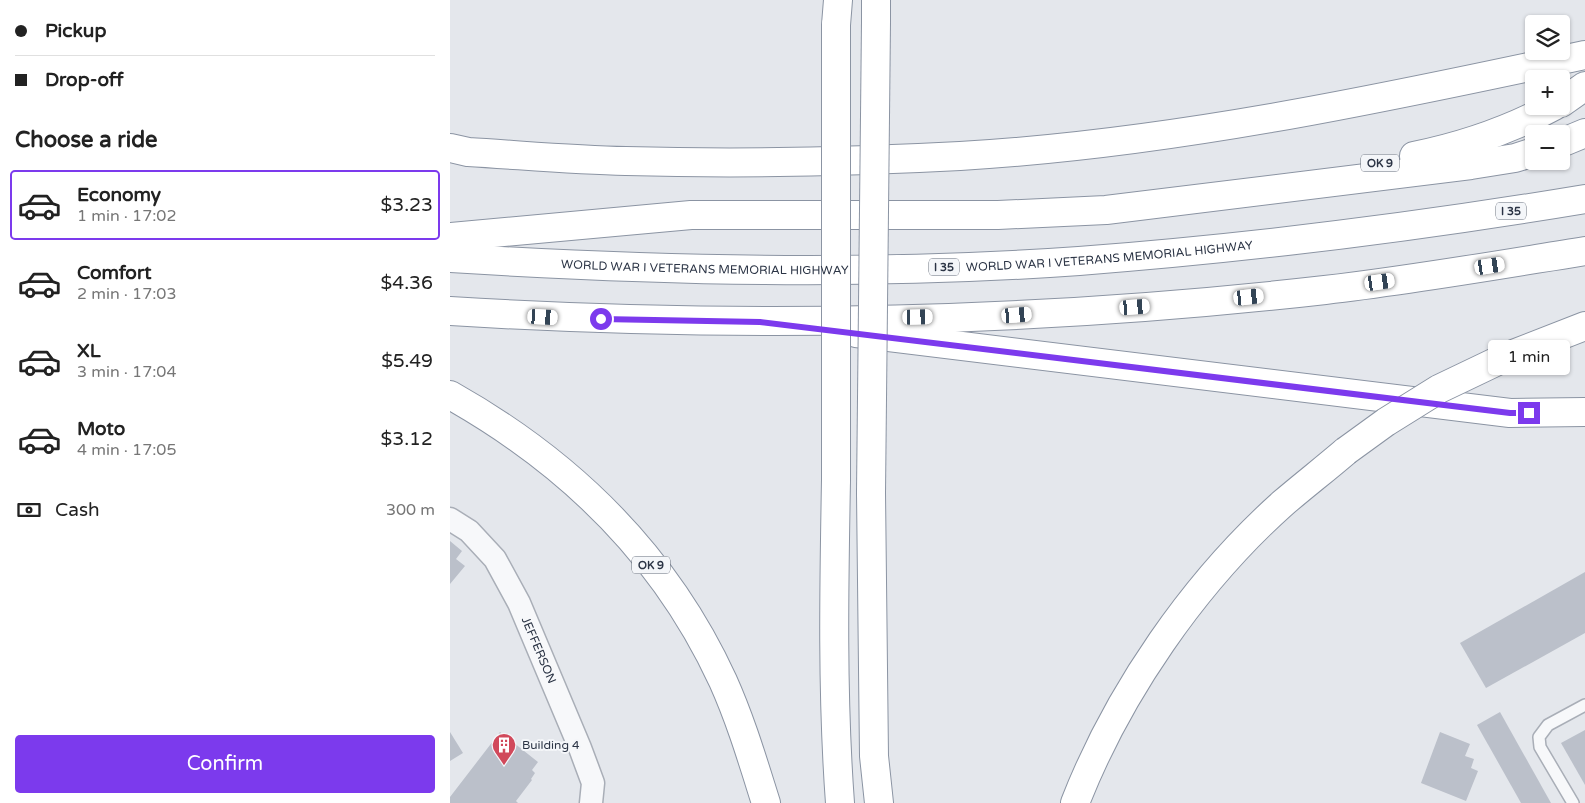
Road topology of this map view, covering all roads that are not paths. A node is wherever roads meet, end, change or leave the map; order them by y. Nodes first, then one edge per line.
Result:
1 (836, 8) edge
2 (876, 11) edge
3 (1585, 55) edge
4 (1534, 115) edge
5 (1585, 133) edge
6 (1570, 139) edge
7 (450, 148) edge
8 (1525, 155) edge
9 (1216, 197) junction
10 (1585, 199) edge
11 (450, 237) edge
12 (1585, 251) edge
13 (450, 258) edge
14 (450, 311) edge
15 (760, 322) junction
16 (1585, 326) edge
17 (450, 395) edge
18 (1585, 412) edge
19 (450, 519) edge
20 (1585, 706) edge
21 (591, 803) edge
22 (766, 803) edge
23 (840, 803) edge
24 (879, 803) edge
25 (1074, 803) edge
26 (1573, 803) edge

1 - 23 highway, bridge
2 - 24 highway, bridge
3 - 7 highway
4 - 9 highway, OK 9
5 - 6 highway
8 - 9 highway
9 - 11 highway, OK 9
10 - 13 highway, WORLD WAR I VETERANS MEMORIAL HIGHWAY / I 35
12 - 15 highway
14 - 15 highway
15 - 18 highway
16 - 25 highway, bridge
17 - 22 highway, OK 9
19 - 21 street, JEFFERSON
20 - 26 lane

